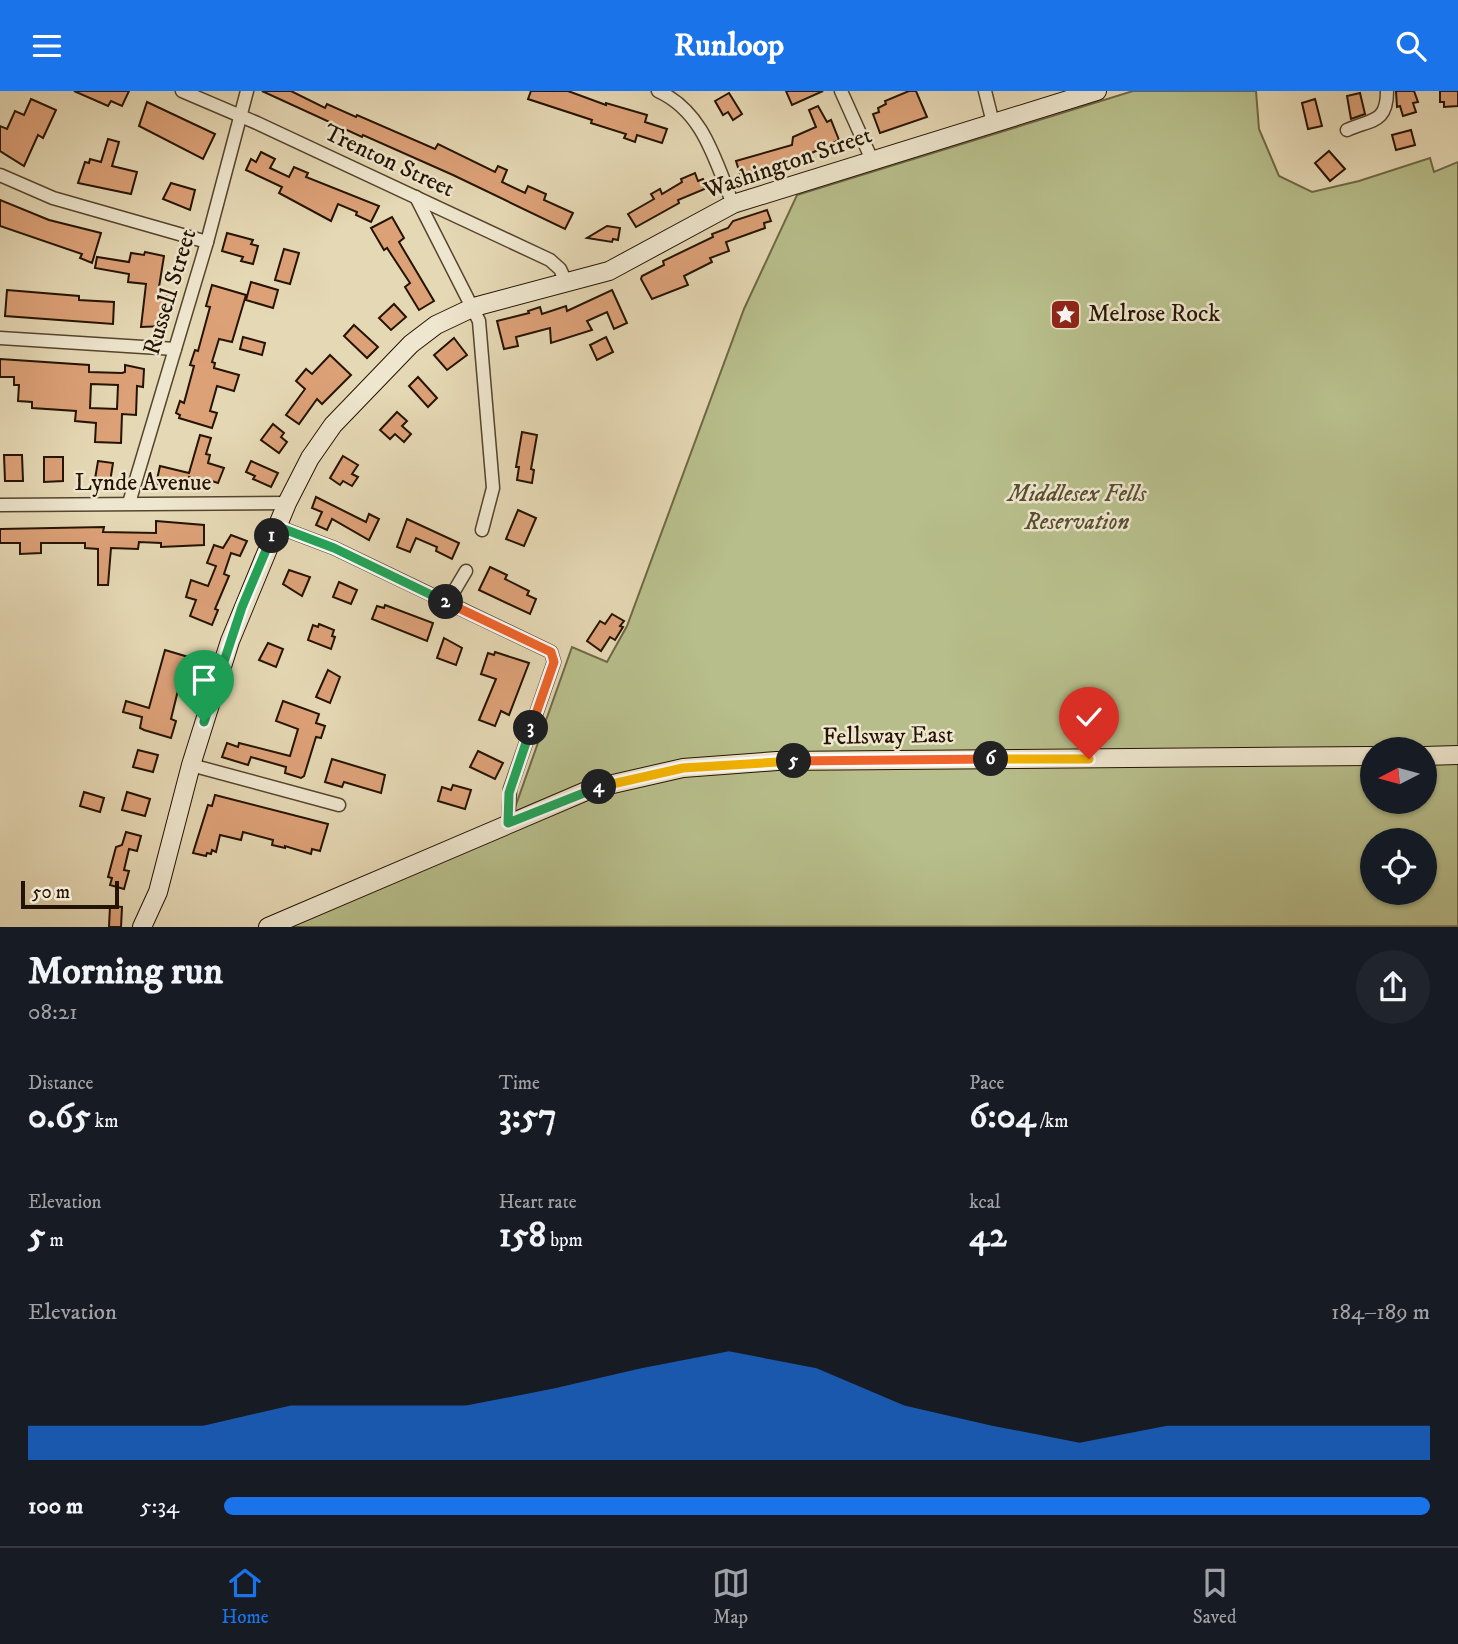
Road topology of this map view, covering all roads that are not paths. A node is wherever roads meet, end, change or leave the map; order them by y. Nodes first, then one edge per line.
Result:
1 (182, 91) edge
2 (247, 91) edge
3 (658, 91) edge
4 (841, 91) edge
5 (985, 91) edge
6 (1097, 91) edge
7 (1387, 91) edge
8 (242, 117) junction
9 (993, 123) junction
10 (1347, 130) dead end
11 (872, 160) junction
12 (0, 175) edge
13 (415, 197) junction
14 (733, 204) junction
15 (207, 242) junction
16 (567, 284) junction
17 (474, 307) junction
18 (0, 338) edge
19 (175, 349) junction
20 (129, 503) junction
21 (287, 503) junction
22 (0, 505) edge
23 (276, 526) junction
24 (482, 530) dead end
25 (466, 571) dead end
26 (447, 603) junction
27 (1458, 755) edge
28 (1360, 756) edge
29 (1437, 756) edge
30 (191, 765) junction
31 (339, 805) dead end
32 (508, 823) junction
33 (142, 926) edge
34 (268, 926) edge

1 - 8 street, Trenton Street
2 - 8 street, Russell Street
3 - 14 street
4 - 11 street
5 - 9 street
6 - 9 main road, Washington Street
7 - 10 street
8 - 13 street, Trenton Street
8 - 15 street, Russell Street
9 - 11 main road, Washington Street
11 - 14 main road, Washington Street
12 - 15 street
13 - 16 street, Trenton Street
13 - 17 street
14 - 16 main road, Washington Street
15 - 19 street, Russell Street
16 - 17 main road, Washington Street
17 - 21 main road, Washington Street
17 - 24 street
18 - 19 street
19 - 20 street, Russell Street
20 - 21 street, Lynde Avenue
20 - 22 street, Lynde Avenue
21 - 23 main road, Washington Street
23 - 26 street
23 - 30 main road, Washington Street
25 - 26 street
26 - 32 street
27 - 29 main road
28 - 32 main road, Fellsway East
30 - 31 street
30 - 33 main road, Washington Street
32 - 34 main road, Fellsway East

